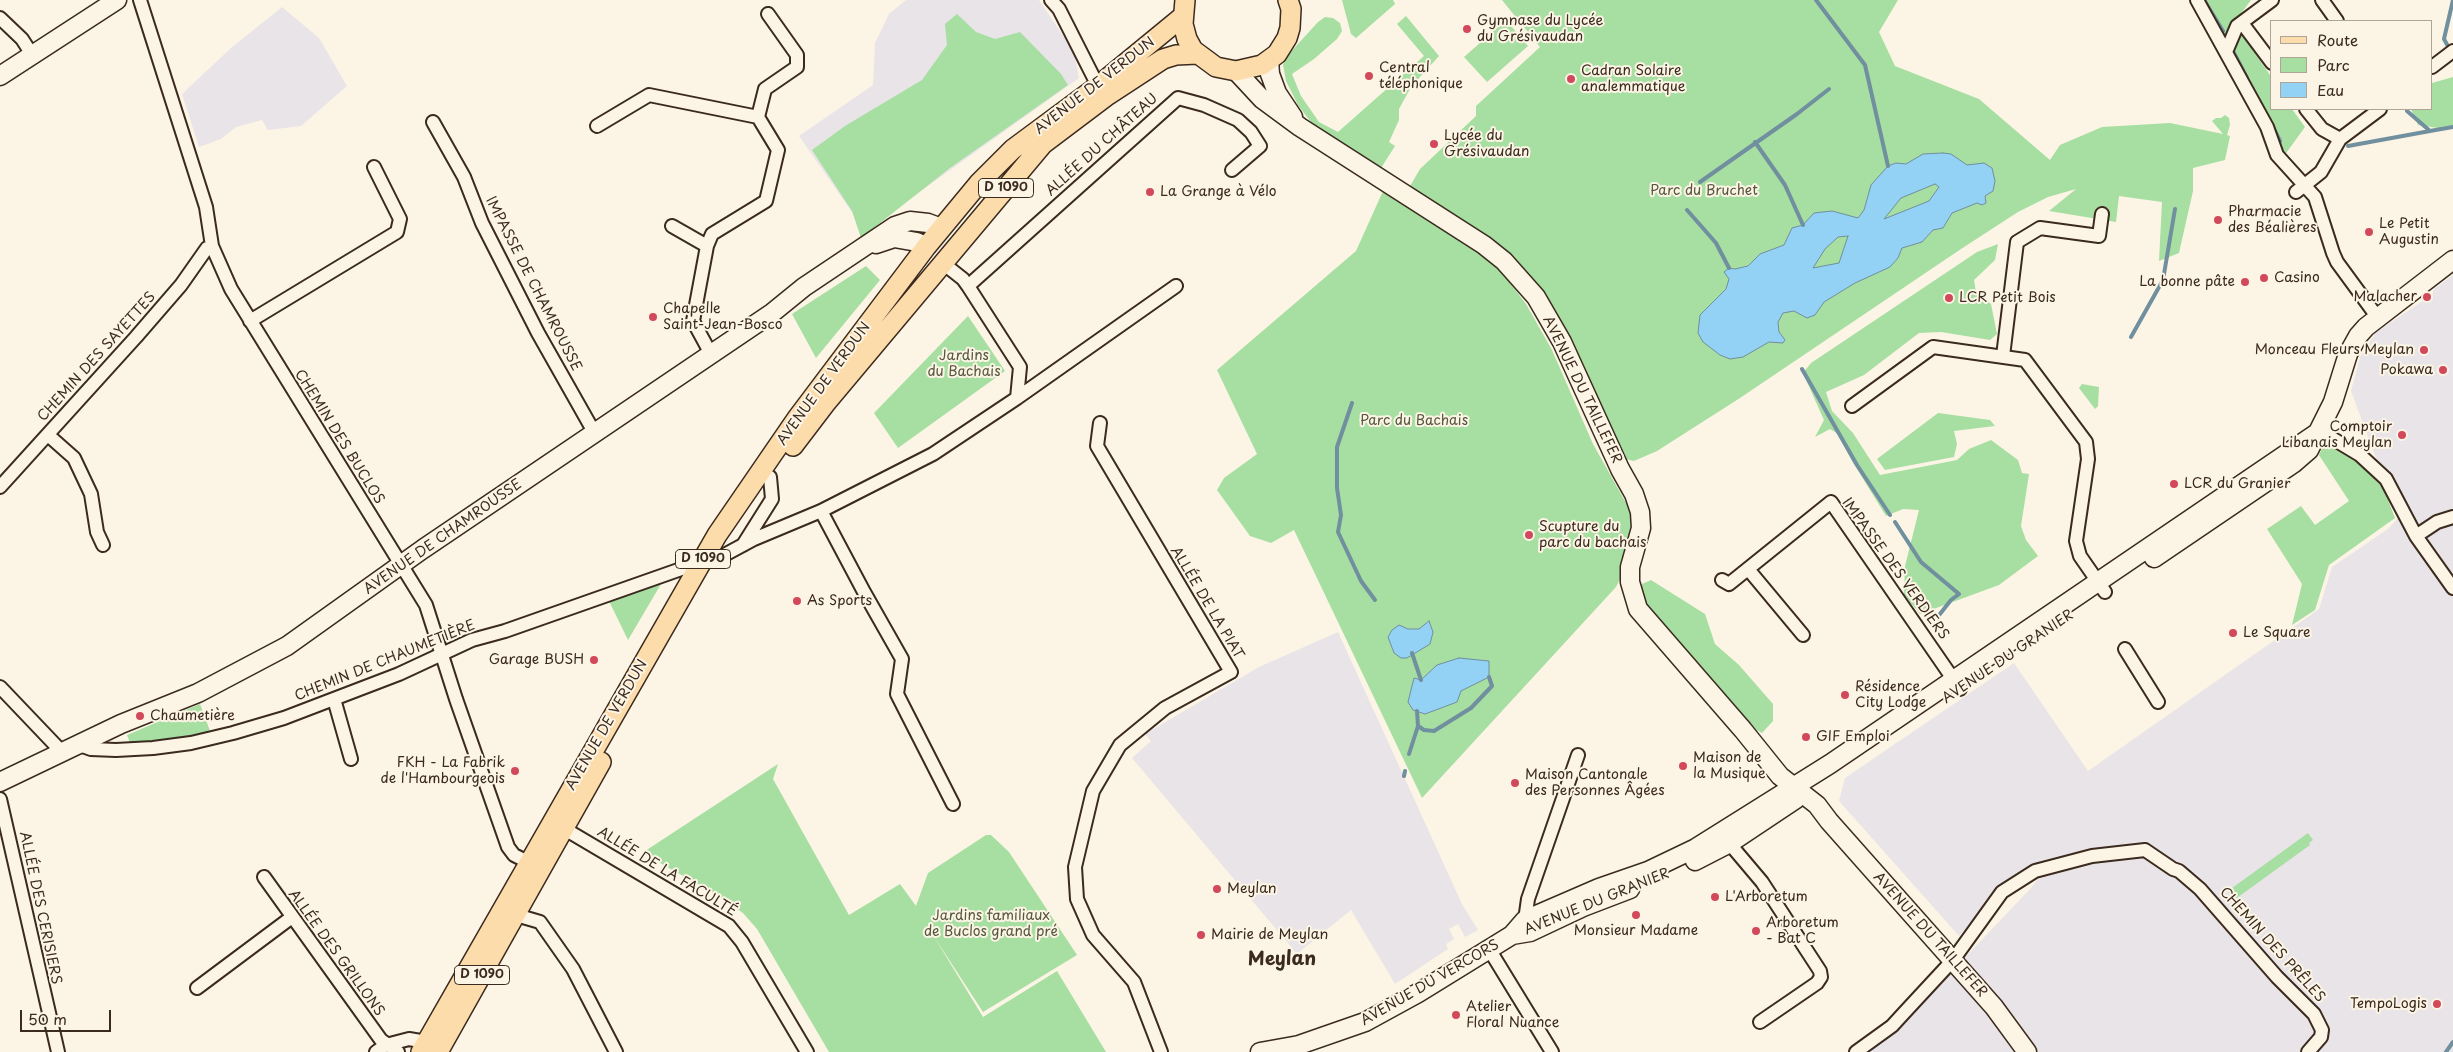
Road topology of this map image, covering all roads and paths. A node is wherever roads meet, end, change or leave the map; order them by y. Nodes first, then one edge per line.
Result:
1 (118, 0) edge
2 (140, 0) edge
3 (1288, 0) edge
4 (2197, 0) edge
5 (2272, 0) edge
6 (2322, 0) edge
7 (1055, 4) edge
8 (1184, 8) edge
9 (768, 14) dead end
10 (0, 18) edge
11 (2336, 20) edge
12 (2242, 23) junction
13 (2226, 52) junction
14 (2450, 53) edge
15 (1197, 54) junction
16 (33, 56) junction
17 (1270, 60) junction
18 (2270, 60) edge
19 (2433, 66) edge
20 (1236, 71) junction
21 (0, 76) edge
22 (1098, 86) junction
23 (2307, 110) edge
24 (2379, 110) edge
25 (758, 117) junction
26 (432, 122) dead end
27 (597, 126) dead end
28 (1300, 127) junction
29 (2340, 139) junction
30 (374, 167) dead end
31 (1232, 170) dead end
32 (2300, 188) junction
33 (2102, 214) dead end
34 (672, 226) dead end
35 (941, 228) junction
36 (212, 246) junction
37 (707, 246) junction
38 (926, 246) junction
39 (862, 249) junction
40 (949, 258) junction
41 (2453, 260) edge
42 (966, 282) junction
43 (1176, 286) dead end
44 (2378, 318) junction
45 (250, 321) junction
46 (711, 354) junction
47 (2003, 356) junction
48 (1017, 398) junction
49 (1852, 406) dead end
50 (1100, 423) dead end
51 (2320, 431) junction
52 (594, 432) junction
53 (48, 435) junction
54 (770, 477) junction
55 (0, 486) edge
56 (821, 511) junction
57 (2453, 517) edge
58 (2416, 536) junction
59 (103, 545) dead end
60 (743, 545) junction
61 (706, 564) junction
62 (400, 565) junction
63 (1748, 569) junction
64 (1722, 580) dead end
65 (2101, 588) junction
66 (2453, 588) edge
67 (1803, 635) dead end
68 (2126, 649) dead end
69 (443, 654) junction
70 (1957, 683) junction
71 (0, 686) edge
72 (334, 699) junction
73 (2158, 702) dead end
74 (69, 748) junction
75 (1578, 755) dead end
76 (351, 759) dead end
77 (4, 775) edge
78 (1800, 790) junction
79 (0, 799) edge
80 (953, 804) dead end
81 (558, 825) junction
82 (4, 830) edge
83 (1726, 838) junction
84 (536, 866) junction
85 (264, 877) dead end
86 (516, 915) junction
87 (292, 917) junction
88 (1527, 926) junction
89 (1512, 935) joint
90 (1489, 949) junction
91 (1952, 960) junction
92 (197, 988) dead end
93 (1760, 1022) dead end
94 (381, 1048) edge
95 (432, 1048) edge
96 (58, 1052) edge
97 (398, 1052) edge
98 (616, 1052) edge
99 (807, 1052) edge
100 (1161, 1052) edge
101 (1260, 1052) edge
102 (1552, 1052) edge
103 (1856, 1052) edge
104 (2027, 1052) edge
105 (2308, 1052) edge

1 - 16 street
2 - 36 street, CHEMIN DES BUCLOS
3 - 17 main road
4 - 13 street
5 - 12 street
6 - 11 street
7 - 22 street
8 - 15 main road
8 - 22 main road, AVENUE DE VERDUN / D 1090
9 - 25 street
10 - 16 street
12 - 13 street
12 - 18 street
13 - 32 street
14 - 19 street
15 - 20 main road
15 - 40 main road, AVENUE DE VERDUN / D 1090
16 - 21 street
17 - 20 main road
17 - 28 street, AVENUE DU TAILLEFER
20 - 28 street, AVENUE DU TAILLEFER
22 - 35 main road, AVENUE DE VERDUN / D 1090
23 - 29 street
24 - 29 street
25 - 27 street
25 - 37 street
26 - 52 street, IMPASSE DE CHAMROUSSE
28 - 78 street, AVENUE DU TAILLEFER
29 - 32 street
30 - 45 street
31 - 42 street, ALLÉE DU CHÂTEAU
32 - 44 street
33 - 47 street
34 - 37 street
35 - 38 main road, AVENUE DE VERDUN / D 1090
35 - 39 street, AVENUE DE CHAMROUSSE
35 - 40 main road
36 - 45 street, CHEMIN DES BUCLOS
36 - 53 street, CHEMIN DES SAYETTES
37 - 46 street
38 - 39 street, AVENUE DE CHAMROUSSE
38 - 40 main road
38 - 61 main road, AVENUE DE VERDUN / D 1090
39 - 46 street, AVENUE DE CHAMROUSSE
40 - 42 street
40 - 54 main road, AVENUE DE VERDUN / D 1090
41 - 44 street
42 - 48 street
43 - 48 street, CHEMIN DE CHAUMETIÈRE
44 - 51 street
45 - 62 street, CHEMIN DES BUCLOS
46 - 52 street, AVENUE DE CHAMROUSSE
47 - 49 street
47 - 65 street
48 - 56 street, CHEMIN DE CHAUMETIÈRE
50 - 100 street, ALLÉE DE LA PIAT
51 - 58 street
51 - 65 street, AVENUE DU GRANIER
52 - 62 street, AVENUE DE CHAMROUSSE
53 - 55 street, CHEMIN DES SAYETTES
53 - 59 street
54 - 60 street, CHEMIN DE CHAUMETIÈRE
54 - 61 main road, AVENUE DE VERDUN / D 1090
56 - 60 street, CHEMIN DE CHAUMETIÈRE
56 - 80 street
57 - 58 street
58 - 66 street
60 - 61 street, CHEMIN DE CHAUMETIÈRE
61 - 69 street, CHEMIN DE CHAUMETIÈRE
61 - 81 main road, AVENUE DE VERDUN / D 1090
62 - 69 street, CHEMIN DES BUCLOS
62 - 74 street, AVENUE DE CHAMROUSSE
63 - 64 street, IMPASSE DES VERDIERS
63 - 67 street
63 - 70 street, IMPASSE DES VERDIERS
65 - 70 street, AVENUE DU GRANIER
68 - 73 street
69 - 72 street, CHEMIN DE CHAUMETIÈRE
69 - 84 street, CHEMIN DES BUCLOS
70 - 78 street, AVENUE DU GRANIER
71 - 74 street
72 - 74 street, CHEMIN DE CHAUMETIÈRE
72 - 76 street
74 - 77 street, AVENUE DE CHAMROUSSE
75 - 88 street
78 - 83 street, AVENUE DU GRANIER
78 - 91 street, AVENUE DU TAILLEFER
79 - 82 street, ALLÉE DES CERISIERS
81 - 84 main road, AVENUE DE VERDUN / D 1090
81 - 99 street, ALLÉE DE LA FACULTÉ
82 - 96 street, ALLÉE DES CERISIERS
83 - 88 street, AVENUE DU GRANIER
83 - 93 street
84 - 86 main road, AVENUE DE VERDUN / D 1090
84 - 95 main road, AVENUE DE VERDUN / D 1090
85 - 87 street, ALLÉE DES GRILLONS
86 - 95 main road, AVENUE DE VERDUN / D 1090
86 - 98 street
87 - 92 street
87 - 94 street, ALLÉE DES GRILLONS
88 - 89 street, AVENUE DU GRANIER
89 - 90 street, AVENUE DU VERCORS
90 - 101 street, AVENUE DU VERCORS
90 - 102 street
91 - 103 street
91 - 104 street, AVENUE DU TAILLEFER
91 - 105 street, CHEMIN DES PRÊLES
94 - 95 street
94 - 97 street

